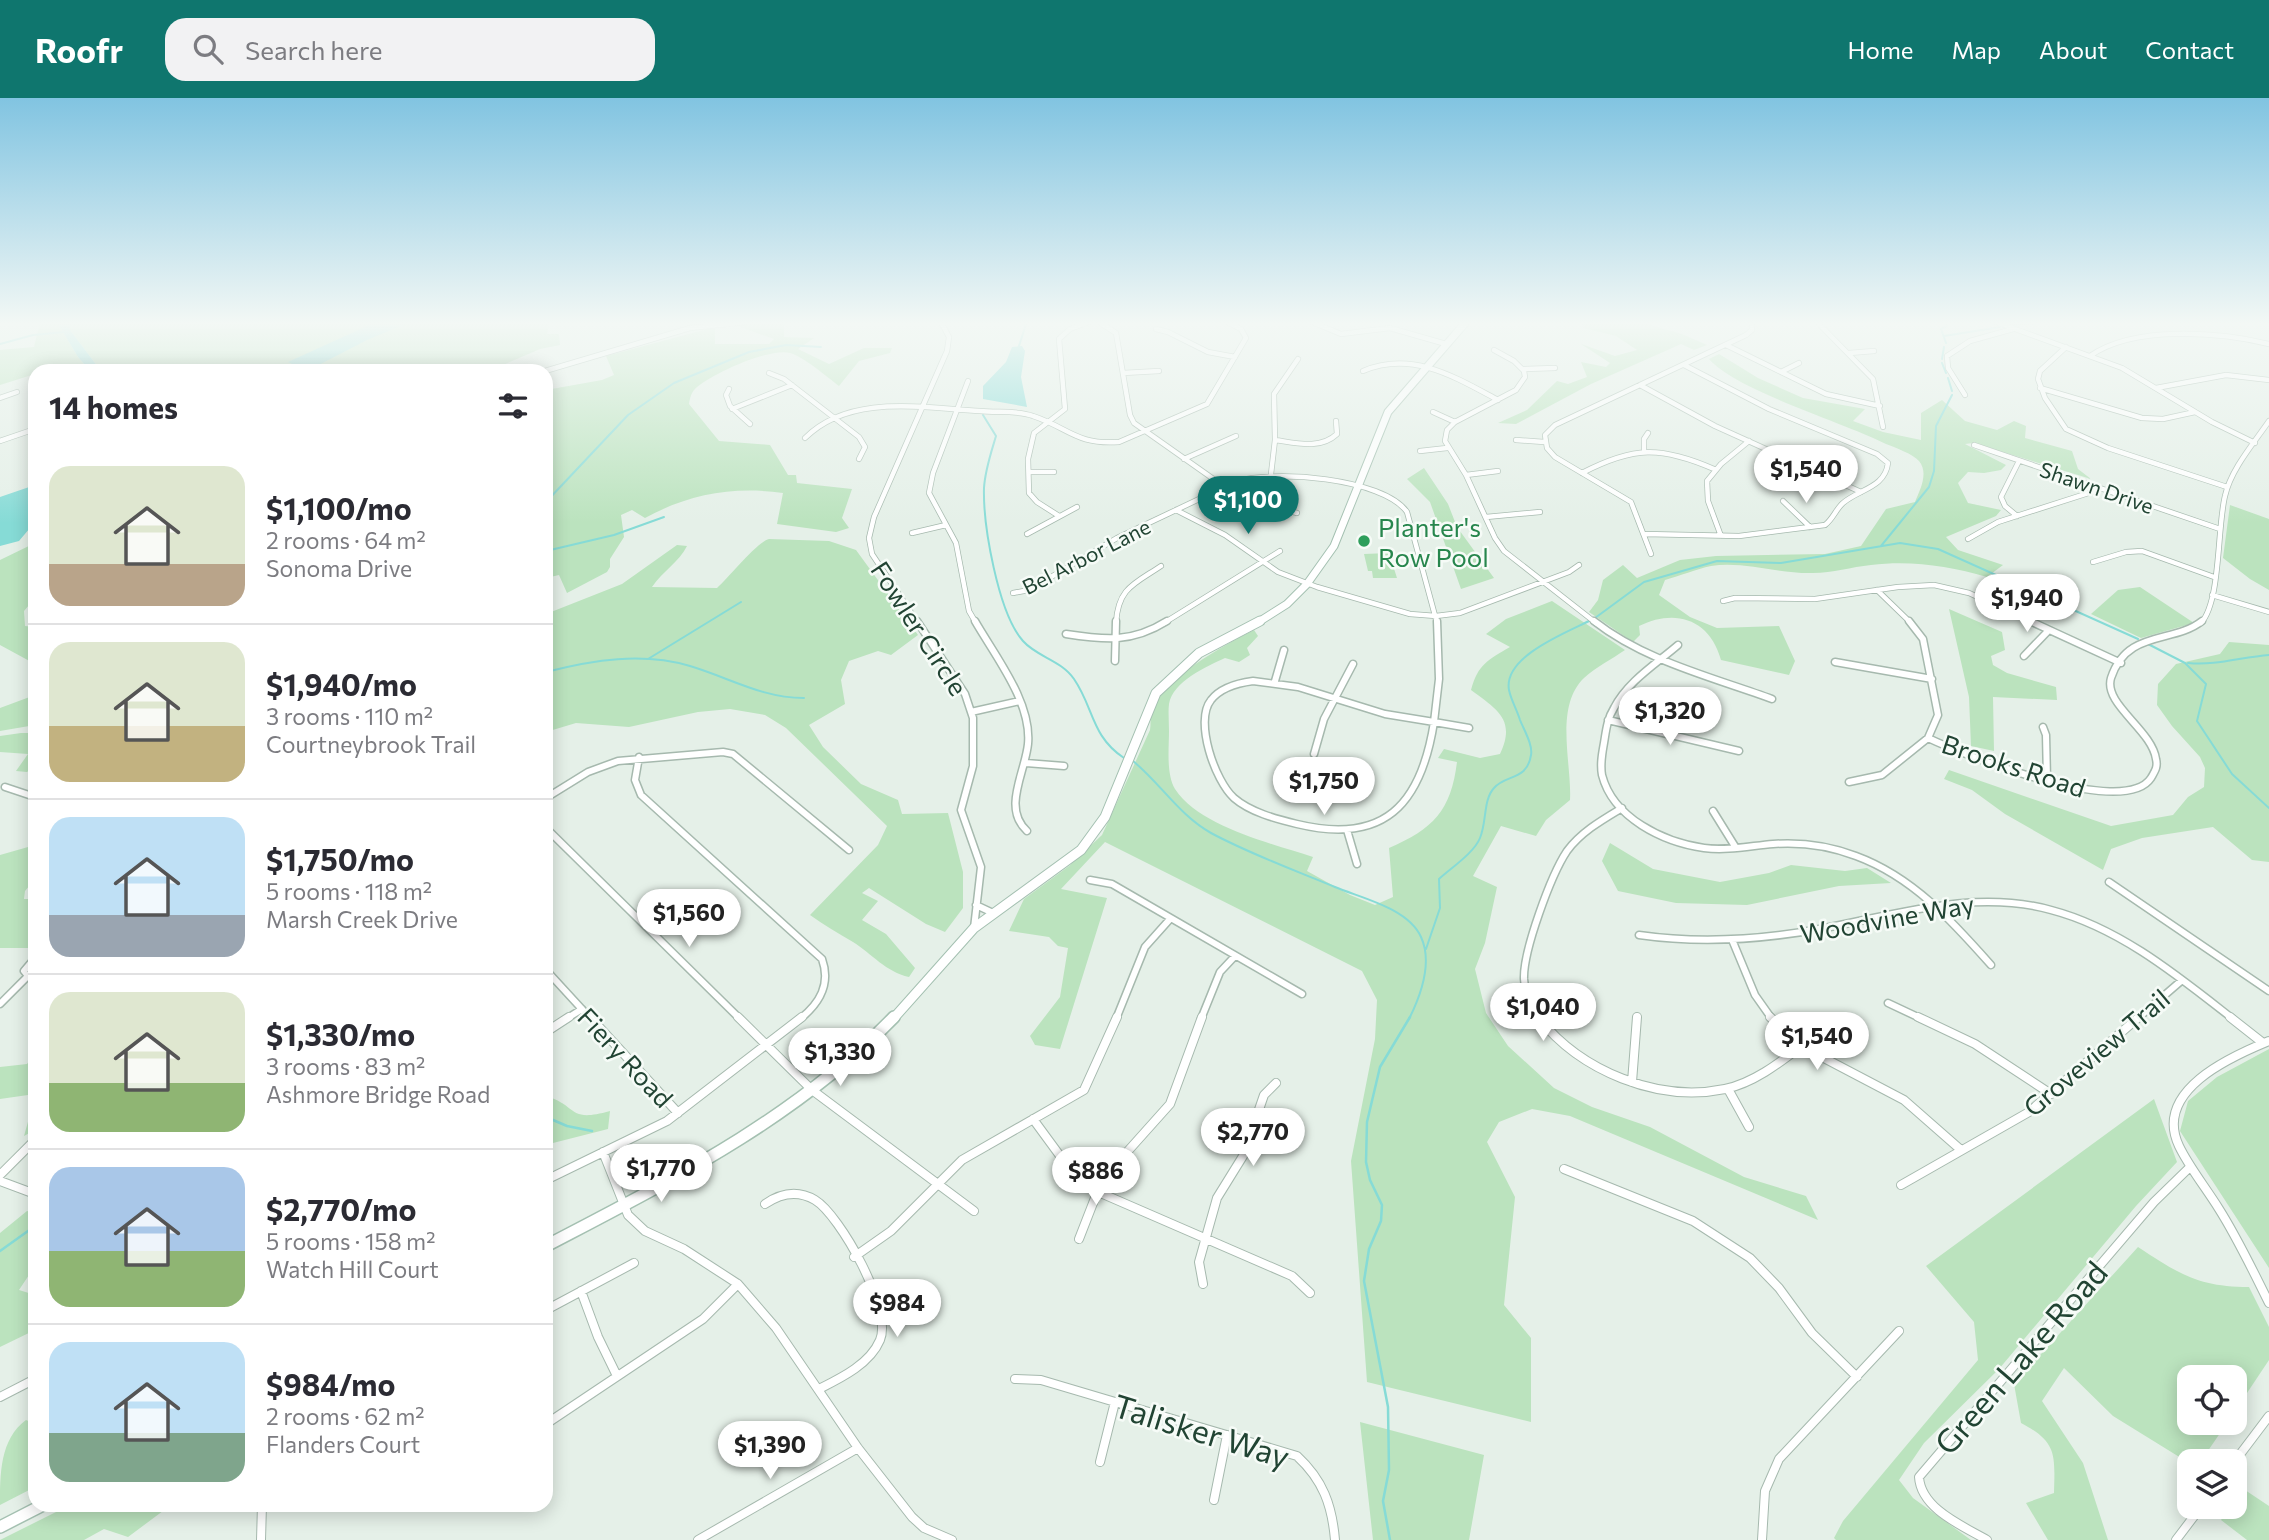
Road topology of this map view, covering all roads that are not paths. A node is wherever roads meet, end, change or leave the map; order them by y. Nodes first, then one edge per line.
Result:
1 (729, 389) dead end
2 (781, 389) edge
3 (798, 389) edge
4 (931, 389) edge
5 (965, 389) edge
6 (1064, 389) edge
7 (1126, 389) edge
8 (1216, 389) edge
9 (1278, 389) edge
10 (1407, 389) edge
11 (1477, 389) edge
12 (1515, 389) edge
13 (1631, 389) edge
14 (1648, 389) edge
15 (1732, 389) edge
16 (1818, 389) edge
17 (1876, 389) edge
18 (1961, 389) edge
19 (2041, 389) edge
20 (2044, 389) edge
21 (2158, 389) edge
22 (17, 392) dead end
23 (1965, 395) dead end
24 (0, 398) edge
25 (1498, 400) junction
26 (1880, 406) junction
27 (924, 407) junction
28 (732, 409) junction
29 (957, 410) junction
30 (1433, 412) dead end
31 (2195, 412) junction
32 (836, 419) junction
33 (1336, 421) dead end
34 (2269, 421) edge
35 (1048, 422) junction
36 (1455, 422) junction
37 (750, 424) dead end
38 (1883, 427) dead end
39 (28, 431) edge
40 (1145, 432) junction
41 (1648, 433) dead end
42 (1236, 436) dead end
43 (805, 438) dead end
44 (1275, 440) junction
45 (1516, 440) dead end
46 (0, 441) edge
47 (1544, 442) junction
48 (1749, 442) junction
49 (2255, 443) junction
50 (1974, 445) dead end
51 (1447, 448) junction
52 (1644, 450) junction
53 (1420, 451) dead end
54 (859, 459) dead end
55 (1184, 459) junction
56 (2019, 461) junction
57 (1714, 469) junction
58 (1498, 471) dead end
59 (1028, 472) junction
60 (1054, 472) dead end
61 (1582, 473) junction
62 (1271, 474) junction
63 (1466, 475) junction
64 (1358, 486) junction
65 (1224, 487) junction
66 (2227, 487) junction
67 (2101, 489) junction
68 (1861, 492) junction
69 (1783, 500) dead end
70 (1077, 506) dead end
71 (1176, 510) junction
72 (1540, 512) dead end
73 (1297, 513) dead end
74 (1059, 516) junction
75 (2017, 516) junction
76 (1486, 517) junction
77 (946, 525) junction
78 (1811, 527) junction
79 (2220, 528) junction
80 (912, 533) dead end
81 (1027, 534) dead end
82 (1644, 534) junction
83 (1721, 536) junction
84 (1968, 539) dead end
85 (1280, 551) dead end
86 (1651, 554) dead end
87 (2093, 562) dead end
88 (1261, 563) junction
89 (1579, 565) dead end
90 (1161, 566) dead end
91 (2214, 577) junction
92 (1543, 582) junction
93 (1307, 584) junction
94 (1877, 590) junction
95 (1013, 593) dead end
96 (2212, 595) junction
97 (1723, 601) dead end
98 (2269, 612) edge
99 (1436, 616) junction
100 (2049, 630) junction
101 (1066, 634) dead end
102 (1118, 639) junction
103 (1678, 645) dead end
104 (1284, 650) dead end
105 (2024, 656) dead end
106 (1662, 659) junction
107 (1115, 661) dead end
108 (1835, 662) dead end
109 (2121, 663) junction
110 (1353, 664) dead end
111 (1932, 679) junction
112 (1275, 681) junction
113 (1335, 699) junction
114 (1772, 699) dead end
115 (1020, 701) junction
116 (971, 712) junction
117 (1608, 720) junction
118 (1435, 722) junction
119 (2043, 727) dead end
120 (1469, 728) dead end
121 (1928, 738) junction
122 (1740, 751) dead end
123 (1314, 754) dead end
124 (639, 757) junction
125 (1026, 763) junction
126 (1064, 766) dead end
127 (2047, 779) junction
128 (1849, 782) dead end
129 (5, 787) dead end
130 (553, 794) edge
131 (28, 795) edge
132 (1622, 808) junction
133 (1713, 811) dead end
134 (1027, 831) dead end
135 (1347, 831) junction
136 (553, 835) edge
137 (1736, 848) junction
138 (849, 850) dead end
139 (1357, 864) dead end
140 (1090, 880) dead end
141 (2109, 882) dead end
142 (975, 905) junction
143 (1938, 906) junction
144 (993, 913) junction
145 (1170, 919) junction
146 (974, 928) junction
147 (1639, 935) dead end
148 (1733, 943) junction
149 (1235, 956) junction
150 (1991, 965) dead end
151 (553, 978) edge
152 (28, 979) edge
153 (2181, 981) junction
154 (2269, 991) edge
155 (1302, 994) dead end
156 (1888, 1003) dead end
157 (0, 1004) edge
158 (582, 1009) junction
159 (1637, 1017) dead end
160 (553, 1028) edge
161 (2266, 1042) edge
162 (765, 1045) junction
163 (1800, 1047) junction
164 (1632, 1082) junction
165 (1276, 1083) dead end
166 (1728, 1089) junction
167 (813, 1090) junction
168 (2051, 1094) junction
169 (678, 1113) junction
170 (1033, 1119) junction
171 (1749, 1127) dead end
172 (28, 1147) edge
173 (1961, 1150) junction
174 (603, 1152) junction
175 (2190, 1167) junction
176 (1564, 1169) dead end
177 (0, 1175) edge
178 (553, 1177) edge
179 (0, 1181) edge
180 (937, 1184) junction
181 (1901, 1185) dead end
182 (1096, 1191) junction
183 (28, 1192) edge
184 (765, 1204) dead end
185 (624, 1206) junction
186 (974, 1211) dead end
187 (1079, 1238) dead end
188 (1204, 1238) junction
189 (553, 1242) edge
190 (855, 1257) junction
191 (634, 1264) dead end
192 (737, 1284) junction
193 (1203, 1284) dead end
194 (581, 1291) junction
195 (1310, 1293) dead end
196 (2268, 1300) edge
197 (553, 1306) edge
198 (1899, 1331) dead end
199 (617, 1376) junction
200 (1857, 1377) junction
201 (1016, 1379) dead end
202 (28, 1383) edge
203 (819, 1389) junction
204 (0, 1397) edge
205 (1115, 1402) junction
206 (2269, 1416) edge
207 (553, 1419) edge
208 (1227, 1435) junction
209 (858, 1448) junction
210 (2244, 1449) edge
211 (1100, 1462) dead end
212 (1214, 1500) dead end
213 (29, 1512) edge
214 (262, 1512) edge
215 (2192, 1519) edge
216 (0, 1527) edge
217 (261, 1540) edge
218 (698, 1540) edge
219 (950, 1540) edge
220 (1335, 1540) edge
221 (1762, 1540) edge
222 (1987, 1540) edge
223 (2176, 1540) edge

1 - 28 street
2 - 28 street
3 - 32 street
4 - 27 street, Fowler Circle
5 - 29 street
6 - 35 street
7 - 40 street
8 - 40 street
9 - 44 street
10 - 64 main road
11 - 25 street
12 - 25 street
13 - 47 street
14 - 48 street
15 - 68 street
16 - 26 street
17 - 26 street
18 - 23 street
19 - 66 street
20 - 31 street
21 - 31 street
22 - 24 street
25 - 36 street
26 - 38 street
27 - 29 street
27 - 32 street
27 - 116 street, Fowler Circle
28 - 37 street
29 - 35 street
29 - 77 street
30 - 36 street
31 - 49 street
32 - 43 street
32 - 54 street
33 - 44 street
34 - 49 street, Brooks Road
35 - 40 street
35 - 59 street
36 - 51 street
39 - 46 street
40 - 55 street
41 - 52 street
42 - 55 street
44 - 62 street
45 - 47 street
47 - 61 street
48 - 57 street
48 - 68 street
49 - 66 street, Brooks Road
50 - 56 street, Shawn Drive
51 - 53 street
51 - 63 street
52 - 57 street
52 - 61 street
55 - 65 street
56 - 67 street, Shawn Drive
56 - 75 street
57 - 83 street
58 - 63 street
59 - 60 street
59 - 74 street
61 - 82 street
62 - 64 street, Bel Arbor Lane
62 - 65 street, Bel Arbor Lane
63 - 76 street
64 - 93 main road
64 - 99 street, Bel Arbor Lane
65 - 71 street, Bel Arbor Lane
65 - 73 street
66 - 79 street, Brooks Road
67 - 75 street
67 - 79 street, Shawn Drive
68 - 78 street
69 - 78 street
70 - 74 street
71 - 88 street
71 - 95 street, Bel Arbor Lane
72 - 76 street
74 - 81 street
75 - 84 street
76 - 92 street
77 - 80 street
77 - 115 street
78 - 83 street
79 - 91 street, Brooks Road
82 - 83 street
82 - 86 street
85 - 88 street
87 - 91 street
88 - 93 street
88 - 102 street
89 - 92 street
90 - 102 street
91 - 96 street, Brooks Road
92 - 99 street
92 - 106 street
93 - 99 street
93 - 144 main road
94 - 97 street
94 - 100 street
94 - 111 street
96 - 98 street
96 - 109 street, Brooks Road
99 - 118 street, Bel Arbor Lane
100 - 105 street
100 - 109 street
101 - 102 street
102 - 107 street
103 - 106 street
104 - 112 street
106 - 114 street
106 - 117 street
108 - 111 street
109 - 127 street, Brooks Road
110 - 113 street
111 - 121 street
112 - 113 street, Bel Arbor Lane
112 - 135 street, Bel Arbor Lane
113 - 118 street, Bel Arbor Lane
113 - 123 street
115 - 116 street
115 - 125 street
116 - 142 street, Fowler Circle
117 - 122 street
117 - 132 street
118 - 120 street, Bel Arbor Lane
118 - 135 street, Bel Arbor Lane
119 - 127 street
121 - 127 street, Brooks Road
121 - 128 street
124 - 130 street
124 - 138 street
124 - 162 street
125 - 126 street
125 - 134 street
129 - 131 street
132 - 137 street
132 - 164 street
133 - 137 street
135 - 139 street
136 - 162 street
137 - 143 street
140 - 145 street
141 - 154 street
142 - 144 street
142 - 146 street, Fowler Circle
143 - 148 street, Woodvine Way
143 - 150 street
143 - 153 street, Woodvine Way
144 - 146 main road
145 - 149 street
145 - 170 street
146 - 167 main road
147 - 148 street, Woodvine Way
148 - 163 street
149 - 155 street
149 - 182 street
151 - 158 street, Fiery Road
152 - 157 street
153 - 161 street, Woodvine Way
153 - 168 street, Groveview Trail
156 - 168 street
158 - 160 street
158 - 169 street, Fiery Road
159 - 164 street
161 - 175 street
162 - 167 street
162 - 169 street
163 - 166 street
163 - 173 street
164 - 166 street
165 - 188 street
166 - 171 street
167 - 180 street
167 - 185 main road
168 - 173 street, Groveview Trail
169 - 174 street
170 - 180 street
170 - 182 street
172 - 177 street
173 - 181 street, Groveview Trail
174 - 178 street
174 - 185 street
175 - 196 street
175 - 222 street, Green Lake Road
176 - 200 street
179 - 183 street
180 - 186 street
180 - 190 street
182 - 187 street
182 - 188 street
184 - 190 street
185 - 189 main road
185 - 192 street
188 - 193 street
188 - 195 street
190 - 203 street
191 - 194 street
192 - 199 street
192 - 203 street
194 - 197 street
194 - 199 street
198 - 200 street
199 - 207 street
200 - 221 street
201 - 205 street, Talisker Way
202 - 204 street
203 - 209 street
205 - 208 street, Talisker Way
205 - 211 street
206 - 210 street
208 - 212 street
208 - 220 street, Talisker Way
209 - 218 street
209 - 219 street
213 - 216 main road
214 - 217 street
215 - 223 street

